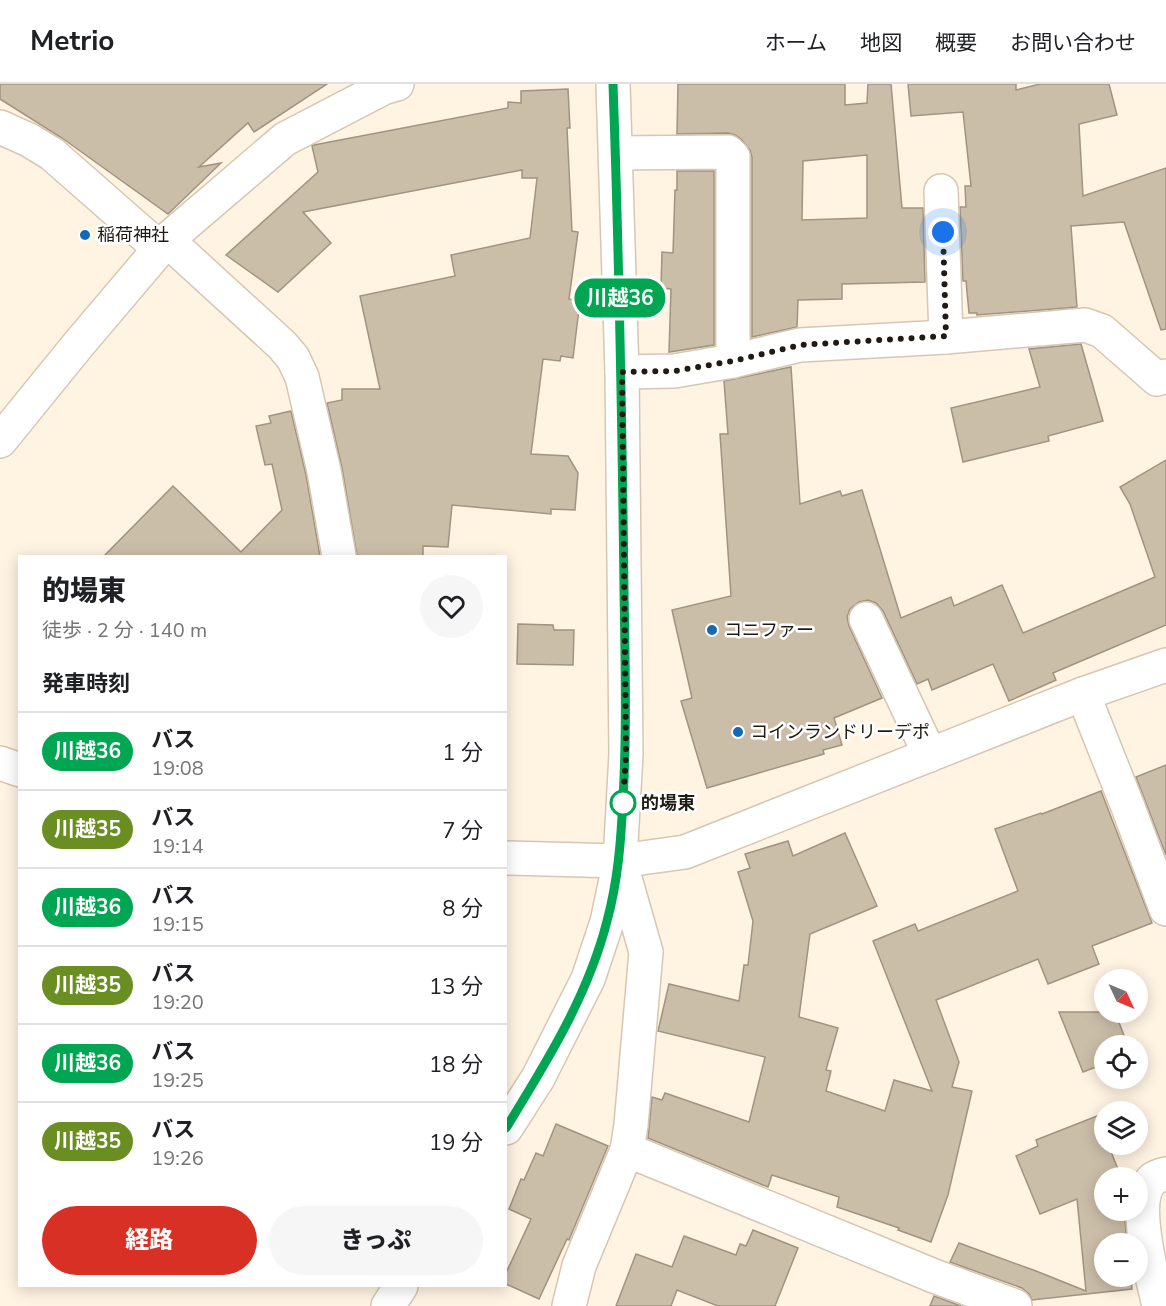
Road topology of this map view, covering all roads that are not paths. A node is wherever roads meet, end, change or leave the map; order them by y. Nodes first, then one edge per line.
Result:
1 (397, 84) edge
2 (613, 84) edge
3 (0, 128) edge
4 (616, 153) junction
5 (941, 191) dead end
6 (163, 244) junction
7 (946, 336) junction
8 (733, 361) junction
9 (622, 372) junction
10 (1166, 376) edge
11 (0, 441) edge
12 (339, 555) edge
13 (866, 619) dead end
14 (1166, 664) edge
15 (1083, 694) junction
16 (930, 755) junction
17 (0, 763) edge
18 (18, 769) edge
19 (507, 858) edge
20 (620, 861) junction
21 (1166, 909) edge
22 (507, 1126) edge
23 (627, 1150) junction
24 (1166, 1174) edge
25 (400, 1287) edge
26 (388, 1306) edge
27 (569, 1306) edge
28 (1015, 1306) edge
29 (1159, 1306) edge

1 - 6 street
2 - 4 street
3 - 6 street
4 - 8 street
4 - 9 street
5 - 7 street
6 - 11 street
6 - 12 street
7 - 8 street
7 - 10 street
8 - 9 street
9 - 20 street
13 - 16 street
14 - 15 street
15 - 16 street
15 - 21 street
16 - 20 street
17 - 18 street
19 - 20 street
20 - 22 street
20 - 23 street
23 - 27 street
23 - 28 street
24 - 29 street
25 - 26 street

